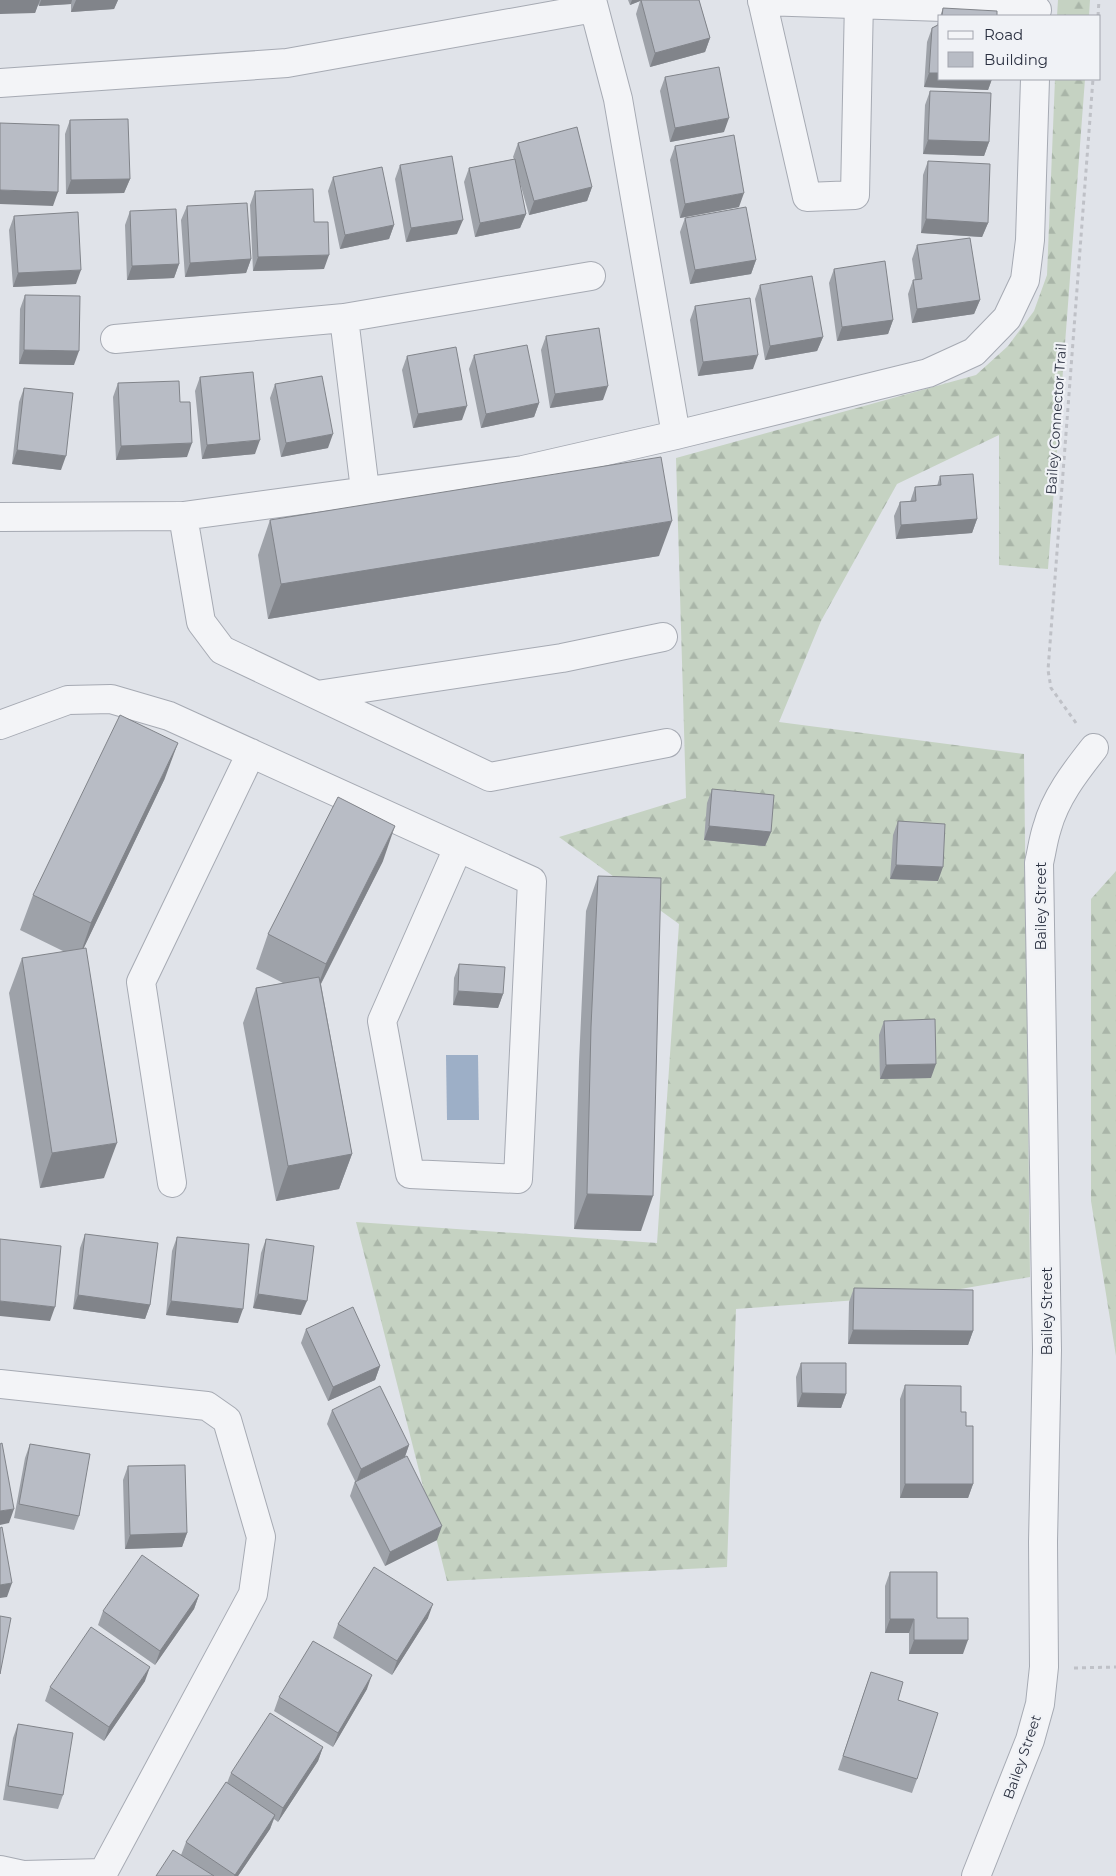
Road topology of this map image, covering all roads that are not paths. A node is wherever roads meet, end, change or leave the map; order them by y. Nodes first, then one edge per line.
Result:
1 (762, 0) edge
2 (859, 2) edge
3 (593, 4) edge
4 (1037, 9) edge
5 (1035, 80) edge
6 (0, 83) edge
7 (591, 276) dead end
8 (344, 318) junction
9 (115, 339) dead end
10 (676, 435) junction
11 (365, 490) junction
12 (183, 516) junction
13 (0, 517) edge
14 (663, 637) dead end
15 (317, 695) junction
16 (0, 725) edge
17 (667, 743) dead end
18 (1094, 748) road end
19 (251, 753) junction
20 (458, 848) junction
21 (172, 1183) dead end
22 (0, 1384) edge
23 (0, 1870) edge
24 (976, 1876) edge

1 - 2 street
1 - 2 street
2 - 4 street
3 - 6 street
3 - 10 street
5 - 10 street
7 - 8 street
8 - 9 street
8 - 11 street
10 - 11 street
11 - 12 street
12 - 13 street
12 - 15 street
14 - 15 street
15 - 17 street
16 - 19 street
18 - 24 street, Bailey Street
19 - 20 street
19 - 21 street
20 - 20 street
22 - 23 street

